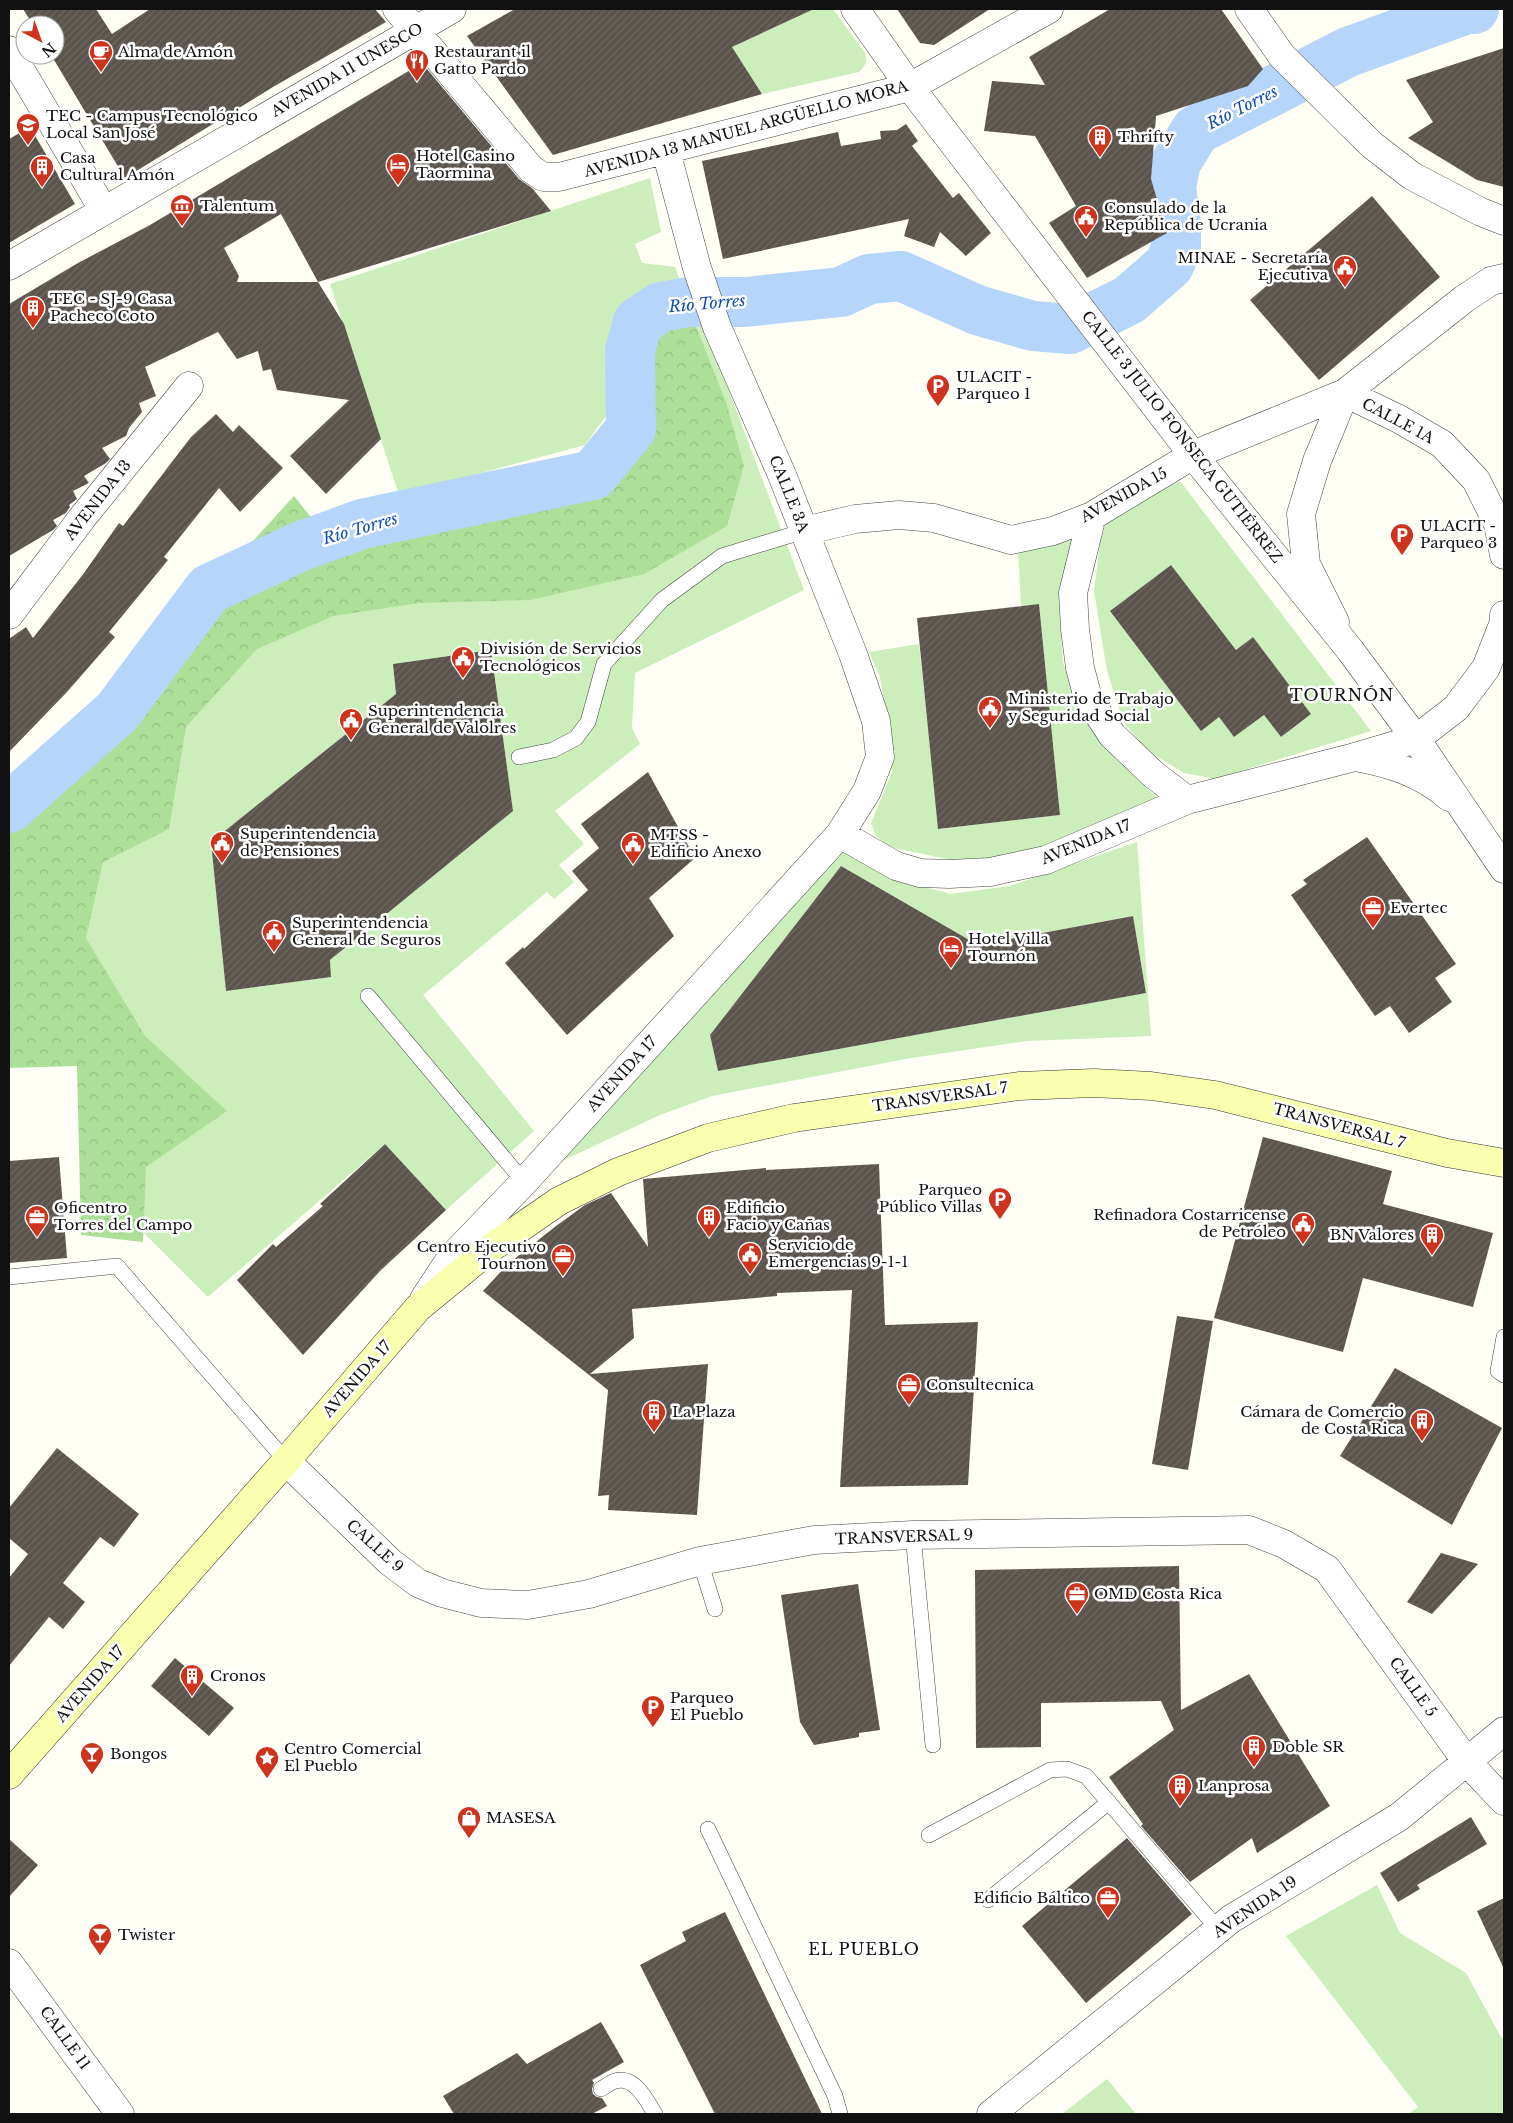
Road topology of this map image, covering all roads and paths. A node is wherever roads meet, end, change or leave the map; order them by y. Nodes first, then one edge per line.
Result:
1 (397, 9) edge
2 (452, 9) edge
3 (855, 9) edge
4 (1049, 9) edge
5 (1249, 9) edge
6 (413, 31) junction
7 (9, 50) edge
8 (910, 87) junction
9 (666, 151) junction
10 (104, 211) junction
11 (1504, 221) edge
12 (9, 266) edge
13 (1504, 278) edge
14 (189, 386) dead end
15 (1345, 394) junction
16 (1194, 455) junction
17 (1092, 516) junction
18 (804, 531) junction
19 (1504, 555) edge
20 (9, 615) edge
21 (1504, 615) edge
22 (1350, 650) junction
23 (1416, 738) junction
24 (519, 757) dead end
25 (1355, 757) junction
26 (1187, 800) junction
27 (1463, 810) junction
28 (840, 834) junction
29 (1504, 869) edge
30 (368, 996) dead end
31 (1504, 1163) edge
32 (524, 1182) junction
33 (9, 1277) edge
34 (418, 1308) junction
35 (1504, 1338) edge
36 (1504, 1375) edge
37 (286, 1461) junction
38 (913, 1535) junction
39 (700, 1561) junction
40 (1327, 1569) joint
41 (481, 1603) joint
42 (715, 1609) dead end
43 (1504, 1731) edge
44 (933, 1745) dead end
45 (1466, 1762) junction
46 (9, 1775) edge
47 (1504, 1801) edge
48 (1109, 1802) junction
49 (708, 1829) dead end
50 (929, 1835) dead end
51 (988, 1900) dead end
52 (1218, 1929) junction
53 (9, 1963) edge
54 (601, 2089) dead end
55 (120, 2114) edge
56 (655, 2114) edge
57 (840, 2114) edge
58 (991, 2114) edge

1 - 6 street
2 - 6 street, AVENIDA 11 UNESCO
3 - 8 street, CALLE 3 JULIO FONSECA GUTIÉRREZ
4 - 8 street, AVENIDA 13 MANUEL ARGÜELLO MORA
5 - 11 street
6 - 9 street, AVENIDA 13 MANUEL ARGÜELLO MORA
6 - 10 street, AVENIDA 11 UNESCO
7 - 10 street
8 - 9 street, AVENIDA 13 MANUEL ARGÜELLO MORA
8 - 16 street, CALLE 3 JULIO FONSECA GUTIÉRREZ
9 - 18 street, CALLE 3A
10 - 12 street, AVENIDA 11 UNESCO
13 - 15 street, AVENIDA 15
14 - 20 street, AVENIDA 13
15 - 16 street, AVENIDA 15
15 - 19 street, CALLE 1A
15 - 22 street, AVENIDA 15
16 - 17 street, AVENIDA 15
16 - 22 street, CALLE 3 JULIO FONSECA GUTIÉRREZ
17 - 18 street, AVENIDA 15
17 - 26 street
18 - 24 lane
18 - 28 street, CALLE 3A
21 - 23 street
22 - 23 street, CALLE 3 JULIO FONSECA GUTIÉRREZ
23 - 25 street, AVENIDA 17
23 - 27 street, CALLE 3 JULIO FONSECA GUTIÉRREZ
25 - 26 street, AVENIDA 17
25 - 27 street
26 - 28 street, AVENIDA 17
27 - 29 street, CALLE 3 JULIO FONSECA GUTIÉRREZ
28 - 32 street, AVENIDA 17
30 - 32 lane
31 - 34 main road, TRANSVERSAL 7
32 - 34 street, AVENIDA 17
33 - 37 lane
34 - 37 main road, AVENIDA 17
35 - 36 lane
37 - 41 street, CALLE 9
37 - 46 main road, AVENIDA 17
38 - 39 street, TRANSVERSAL 9
38 - 40 street, TRANSVERSAL 9
38 - 44 lane
39 - 41 street, TRANSVERSAL 9
39 - 42 lane
40 - 45 street, CALLE 5
43 - 45 street, AVENIDA 19
45 - 47 street, CALLE 5
45 - 52 street, AVENIDA 19
48 - 50 lane
48 - 51 lane
48 - 52 lane
49 - 57 lane
52 - 58 street, AVENIDA 19
53 - 55 street, CALLE 11
54 - 56 lane

